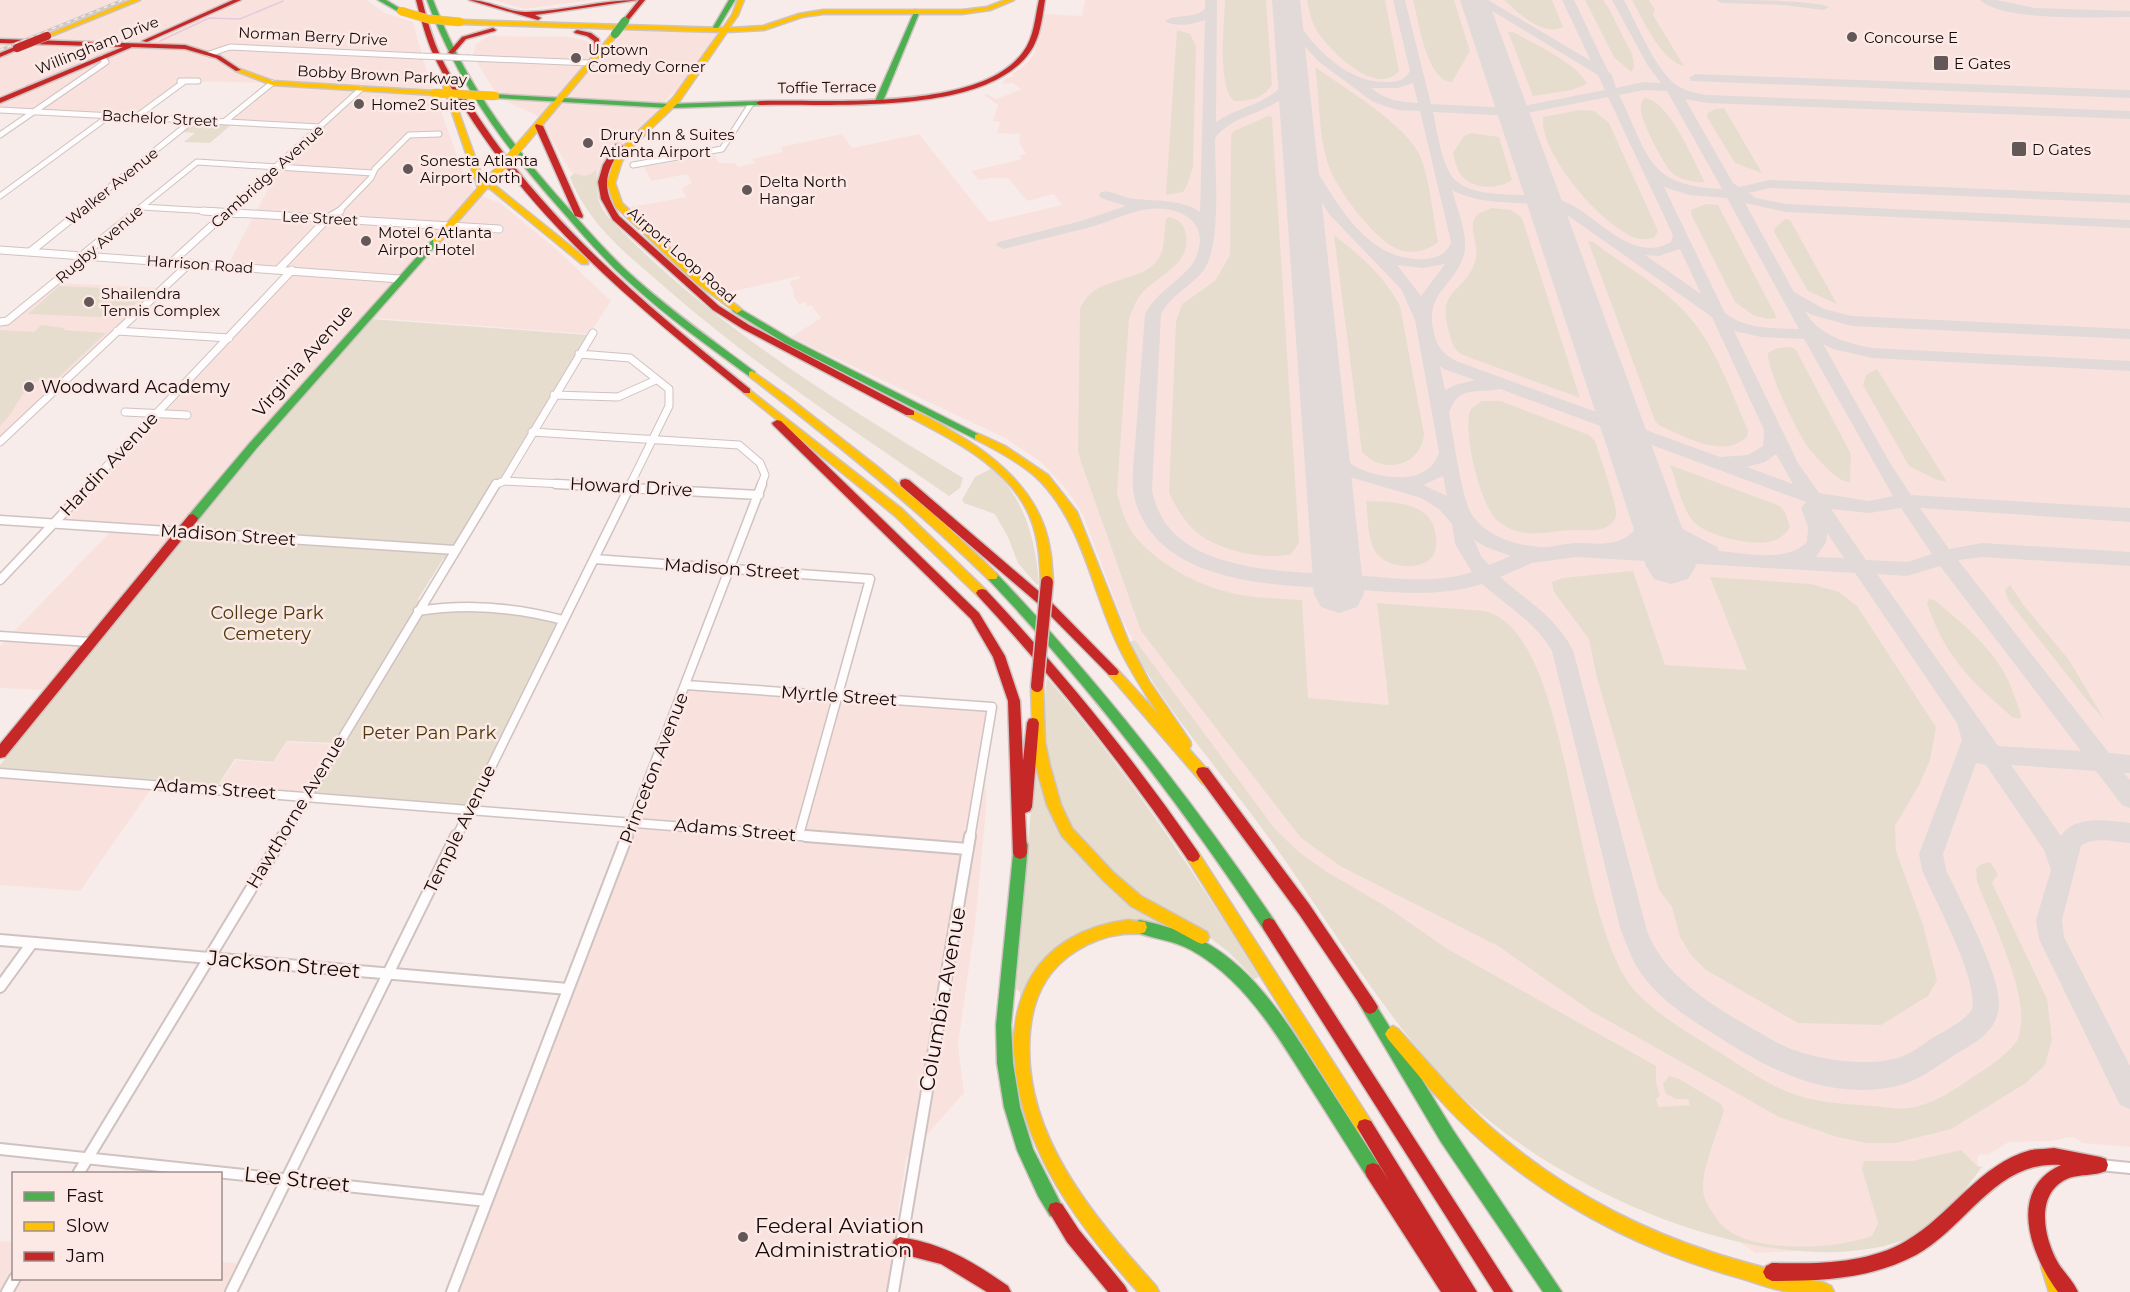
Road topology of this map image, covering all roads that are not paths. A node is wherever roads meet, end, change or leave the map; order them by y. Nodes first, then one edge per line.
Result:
1 (137, 0) edge
2 (238, 0) edge
3 (381, 0) edge
4 (419, 0) edge
5 (430, 0) edge
6 (472, 0) edge
7 (732, 0) edge
8 (741, 0) edge
9 (1011, 0) edge
10 (1042, 0) edge
11 (634, 2) edge
12 (920, 11) junction
13 (514, 13) junction
14 (721, 28) junction
15 (0, 41) edge
16 (134, 45) junction
17 (451, 53) junction
18 (209, 54) junction
19 (0, 55) edge
20 (102, 58) junction
21 (594, 58) junction
22 (439, 59) junction
23 (198, 81) dead end
24 (272, 83) junction
25 (361, 89) junction
26 (560, 100) junction
27 (0, 101) edge
28 (883, 101) junction
29 (665, 106) junction
30 (749, 108) junction
31 (0, 110) edge
32 (33, 112) junction
33 (110, 116) junction
34 (136, 117) junction
35 (193, 120) junction
36 (224, 122) junction
37 (539, 126) junction
38 (321, 127) junction
39 (439, 134) dead end
40 (0, 135) edge
41 (633, 165) dead end
42 (277, 167) junction
43 (373, 173) junction
44 (476, 174) junction
45 (485, 185) junction
46 (500, 192) junction
47 (0, 196) edge
48 (141, 207) junction
49 (227, 212) junction
50 (328, 218) junction
51 (448, 225) junction
52 (499, 229) dead end
53 (0, 250) edge
54 (30, 252) junction
55 (87, 256) junction
56 (173, 261) junction
57 (190, 263) junction
58 (279, 269) junction
59 (292, 270) junction
60 (624, 274) junction
61 (610, 277) junction
62 (400, 279) junction
63 (0, 322) edge
64 (117, 331) junction
65 (593, 333) dead end
66 (228, 338) junction
67 (775, 339) junction
68 (579, 354) junction
69 (656, 380) junction
70 (554, 395) junction
71 (764, 406) junction
72 (125, 412) dead end
73 (157, 414) junction
74 (186, 415) dead end
75 (532, 432) junction
76 (654, 439) junction
77 (0, 442) edge
78 (845, 444) junction
79 (504, 481) junction
80 (629, 487) junction
81 (759, 495) junction
82 (0, 520) edge
83 (52, 524) junction
84 (180, 532) junction
85 (455, 550) junction
86 (594, 559) junction
87 (730, 569) junction
88 (0, 580) edge
89 (418, 611) junction
90 (563, 620) junction
91 (0, 636) edge
92 (90, 642) junction
93 (686, 685) junction
94 (1037, 686) junction
95 (838, 696) junction
96 (992, 707) joint
97 (0, 753) edge
98 (0, 773) edge
99 (1208, 780) junction
100 (306, 796) junction
101 (470, 809) junction
102 (633, 822) junction
103 (799, 835) junction
104 (968, 849) junction
105 (1020, 853) junction
106 (0, 940) edge
107 (32, 943) junction
108 (208, 958) junction
109 (389, 973) junction
110 (0, 987) edge
111 (568, 989) junction
112 (1366, 1002) junction
113 (1278, 1022) junction
114 (0, 1149) edge
115 (88, 1158) junction
116 (2100, 1166) junction
117 (2130, 1168) edge
118 (79, 1172) edge
119 (287, 1178) junction
120 (487, 1201) junction
121 (900, 1246) junction
122 (2050, 1266) junction
123 (1753, 1272) junction
124 (231, 1292) edge
125 (452, 1292) edge
126 (893, 1292) edge
127 (1002, 1292) edge
128 (1119, 1292) edge
129 (1150, 1292) edge
130 (1451, 1292) edge
131 (1468, 1292) edge
132 (1504, 1292) edge
133 (1553, 1292) edge
134 (1825, 1292) edge
135 (2058, 1292) edge
136 (2070, 1292) edge

1 - 19 main road, bridge
2 - 16 main road, Willingham Drive
3 - 14 main road, bridge
4 - 22 main road
5 - 17 main road
6 - 13 main road
7 - 14 main road, Airport Loop Road
8 - 14 main road, Airport Loop Road
9 - 12 main road
10 - 28 main road, Toffie Terrace
11 - 13 main road
11 - 21 main road, Virginia Avenue, bridge
12 - 14 main road
12 - 28 main road
13 - 14 main road
14 - 29 main road, Airport Loop Road
15 - 16 main road, Norman Berry Drive
16 - 18 main road, Norman Berry Drive
16 - 20 main road, Willingham Drive
17 - 21 main road
17 - 60 main road
18 - 21 street, Norman Berry Drive, bridge
18 - 24 main road, Bobby Brown Parkway
20 - 27 main road, Willingham Drive
20 - 32 street
21 - 26 main road, Virginia Avenue
22 - 44 main road
22 - 61 main road
23 - 34 street
24 - 25 main road, Bobby Brown Parkway
24 - 36 street
25 - 26 main road, Bobby Brown Parkway, bridge
25 - 38 street, Cambridge Avenue
26 - 29 main road, Toffie Terrace
26 - 37 main road, Virginia Avenue
28 - 30 main road, Toffie Terrace
29 - 30 main road, Toffie Terrace
29 - 67 main road, Airport Loop Road
30 - 41 street
31 - 32 street, Bachelor Street
32 - 33 street, Bachelor Street
32 - 40 street
33 - 34 street, Bachelor Street
33 - 47 street
34 - 35 street, Bachelor Street
35 - 36 street, Bachelor Street
35 - 54 street, Walker Avenue
36 - 38 street, Bachelor Street
37 - 45 main road, Virginia Avenue, bridge
37 - 60 main road
38 - 42 street, Cambridge Avenue
39 - 43 street
42 - 43 street
42 - 48 street, Rugby Avenue
42 - 49 street, Cambridge Avenue
43 - 50 street
44 - 45 main road
44 - 45 main road
45 - 46 main road
45 - 46 main road
45 - 51 main road, Virginia Avenue
46 - 61 main road
48 - 49 street, Lee Street
48 - 55 street, Rugby Avenue
49 - 50 street, Lee Street
49 - 56 street, Cambridge Avenue
50 - 51 street, Lee Street
50 - 58 street
51 - 52 street, Lee Street
51 - 62 main road, Virginia Avenue
53 - 54 street, Harrison Road
54 - 55 street, Harrison Road
55 - 56 street, Harrison Road
55 - 63 street, Rugby Avenue
56 - 57 street, Harrison Road
57 - 58 street, Harrison Road
57 - 64 street
58 - 59 street, Harrison Road
59 - 62 street, Harrison Road
59 - 66 street, Hardin Avenue
60 - 78 main road
61 - 71 main road
62 - 84 main road, Virginia Avenue
64 - 66 street
64 - 77 street
65 - 68 street, Hawthorne Avenue
66 - 73 street, Hardin Avenue
67 - 94 main road, bridge
67 - 99 main road
68 - 69 street, Temple Avenue
68 - 70 street, Hawthorne Avenue
69 - 70 street
69 - 76 street, Temple Avenue
70 - 75 street, Hawthorne Avenue
71 - 105 main road
71 - 131 main road
72 - 73 street
73 - 74 street
73 - 83 street, Hardin Avenue
75 - 76 street, Princeton Avenue
75 - 79 street, Hawthorne Avenue
76 - 80 street, Temple Avenue
76 - 81 street, Princeton Avenue
78 - 99 main road
78 - 132 main road
79 - 80 street, Howard Drive
79 - 85 street, Hawthorne Avenue
80 - 81 street, Howard Drive
80 - 86 street, Temple Avenue
81 - 87 street, Princeton Avenue
82 - 83 street, Madison Street
83 - 84 street, Madison Street
83 - 88 street, Hardin Avenue
84 - 85 street, Madison Street
84 - 92 main road, Virginia Avenue
85 - 89 street, Hawthorne Avenue
86 - 87 street, Madison Street
86 - 90 street, Temple Avenue
87 - 93 street, Princeton Avenue
87 - 95 street, Madison Street
89 - 90 street
89 - 100 street, Hawthorne Avenue
90 - 101 street, Temple Avenue
91 - 92 street
92 - 97 main road, Virginia Avenue
93 - 95 street, Myrtle Street
93 - 102 street, Princeton Avenue
94 - 105 main road
94 - 113 main road
95 - 96 street, Myrtle Street
95 - 103 street
96 - 104 street, Columbia Avenue
98 - 100 street, Adams Street
99 - 112 main road
100 - 101 street, Adams Street
100 - 108 street, Hawthorne Avenue
101 - 102 street, Adams Street
101 - 109 street, Temple Avenue
102 - 103 street, Adams Street
102 - 111 street, Princeton Avenue
103 - 104 street, Adams Street
104 - 121 street, Columbia Avenue
105 - 128 main road
106 - 107 street, Jackson Street
107 - 108 street, Jackson Street
107 - 110 street
108 - 109 street, Jackson Street
108 - 115 street, Hawthorne Avenue
109 - 111 street, Jackson Street
109 - 119 street, Temple Avenue
111 - 120 street, Princeton Avenue
112 - 123 main road
112 - 133 main road
113 - 129 main road
113 - 130 main road
114 - 115 street, Lee Street
115 - 118 street, Hawthorne Avenue
115 - 119 street, Lee Street
116 - 117 street
116 - 122 main road
116 - 123 main road
119 - 120 street, Lee Street
119 - 124 street, Temple Avenue
120 - 125 street, Princeton Avenue
121 - 126 street, Columbia Avenue
121 - 127 main road
122 - 135 main road
122 - 136 main road
123 - 134 main road

